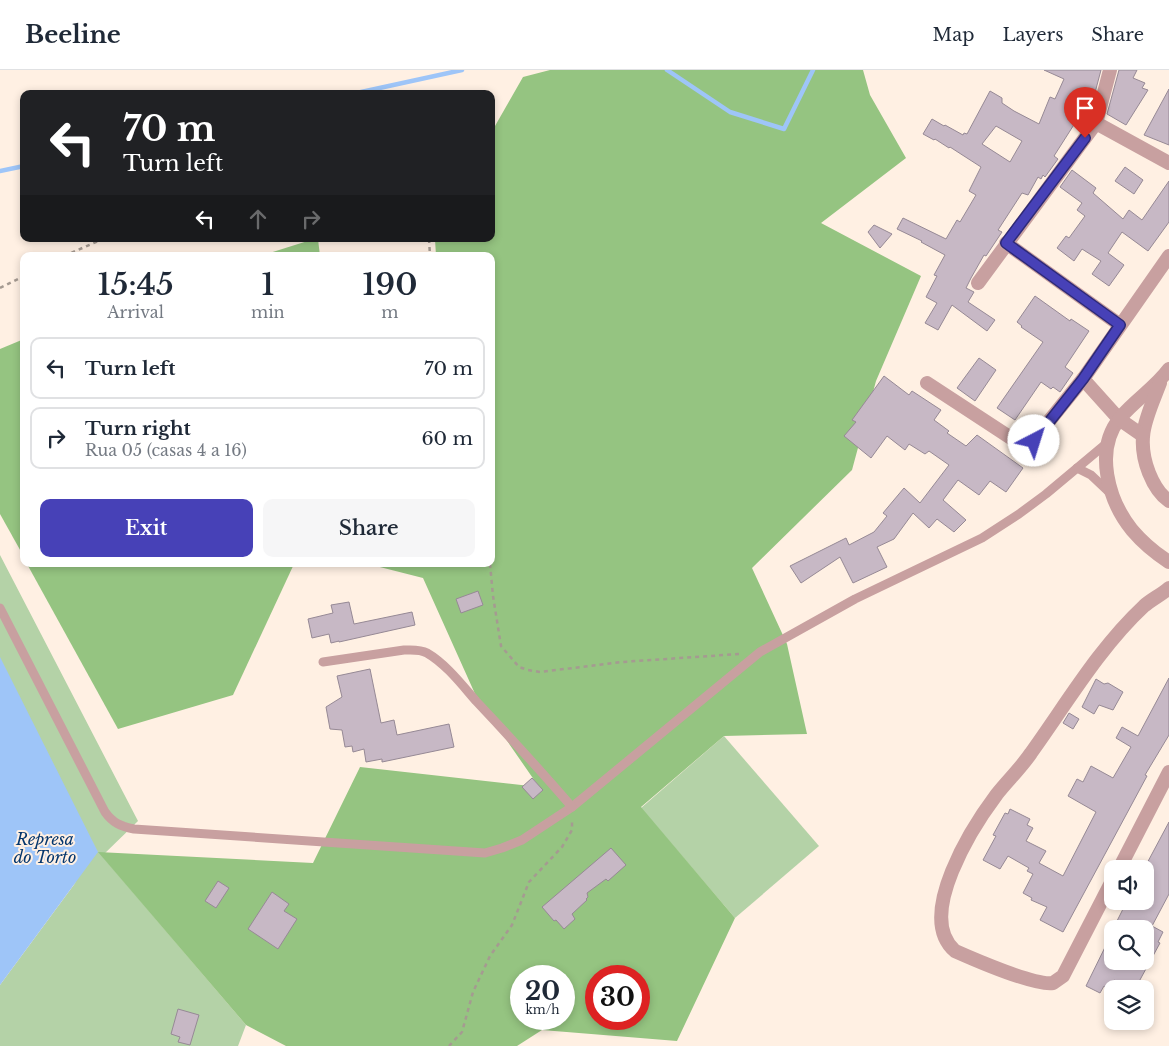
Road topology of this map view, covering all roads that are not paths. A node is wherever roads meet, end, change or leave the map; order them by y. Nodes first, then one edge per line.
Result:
1 (1110, 70) edge
2 (1096, 123) junction
3 (1169, 163) edge
4 (1006, 243) junction
5 (1169, 256) edge
6 (978, 283) dead end
7 (1120, 325) junction
8 (1165, 374) edge
9 (1083, 379) junction
10 (927, 383) dead end
11 (1119, 419) junction
12 (1142, 435) junction
13 (1107, 443) junction
14 (1077, 468) junction
15 (1113, 495) junction
16 (1169, 501) edge
17 (1169, 562) edge
18 (1169, 588) edge
19 (0, 608) edge
20 (323, 662) dead end
21 (1169, 772) edge
22 (572, 807) junction
23 (1124, 860) edge
24 (1104, 897) edge

1 - 2 street
2 - 3 street
2 - 4 street
4 - 6 street
4 - 7 street
5 - 7 street
7 - 9 street
8 - 11 street
8 - 12 street
9 - 10 street
9 - 11 street
11 - 12 street
11 - 13 street
12 - 16 street
13 - 14 lane
13 - 15 street
14 - 15 lane
14 - 22 lane
15 - 17 street
18 - 24 street
19 - 22 lane
20 - 22 lane
21 - 23 street

